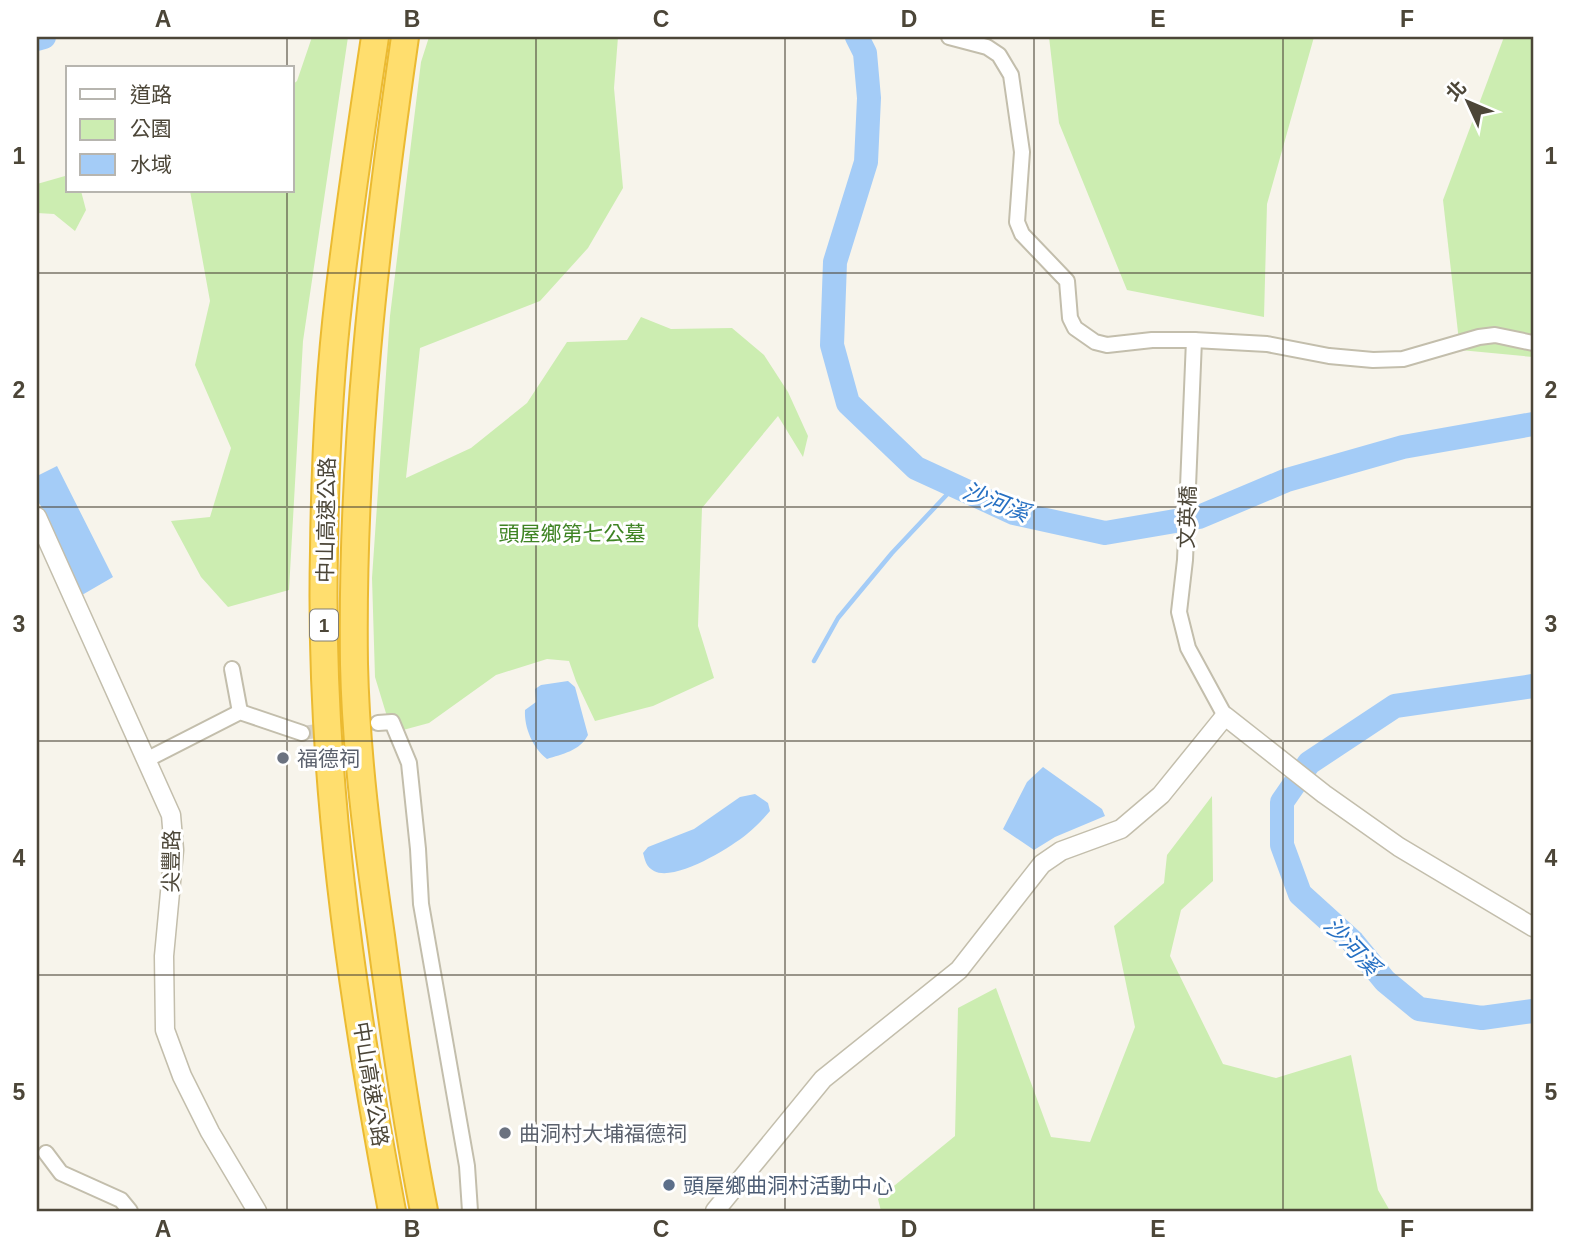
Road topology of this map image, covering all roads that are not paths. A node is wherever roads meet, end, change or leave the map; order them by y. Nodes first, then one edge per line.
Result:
1 (375, 37) edge
2 (405, 37) edge
3 (949, 37) edge
4 (1194, 340) junction
5 (1533, 343) edge
6 (37, 517) edge
7 (232, 670) dead end
8 (240, 712) junction
9 (1225, 716) junction
10 (378, 723) dead end
11 (302, 733) tunnel mouth
12 (145, 760) junction
13 (1533, 927) edge
14 (46, 1153) dead end
15 (130, 1211) edge
16 (257, 1211) edge
17 (393, 1211) edge
18 (424, 1211) edge
19 (470, 1211) edge
20 (715, 1211) edge

1 - 17 highway, 中山高速公路 / 1
2 - 18 highway, 中山高速公路 / 1
3 - 4 street
4 - 5 street
4 - 9 street, 文英橋
6 - 12 street, 尖豐路
7 - 8 street
8 - 11 street
8 - 12 street
9 - 13 street
9 - 20 street
10 - 19 street
12 - 16 street, 尖豐路
14 - 15 street

